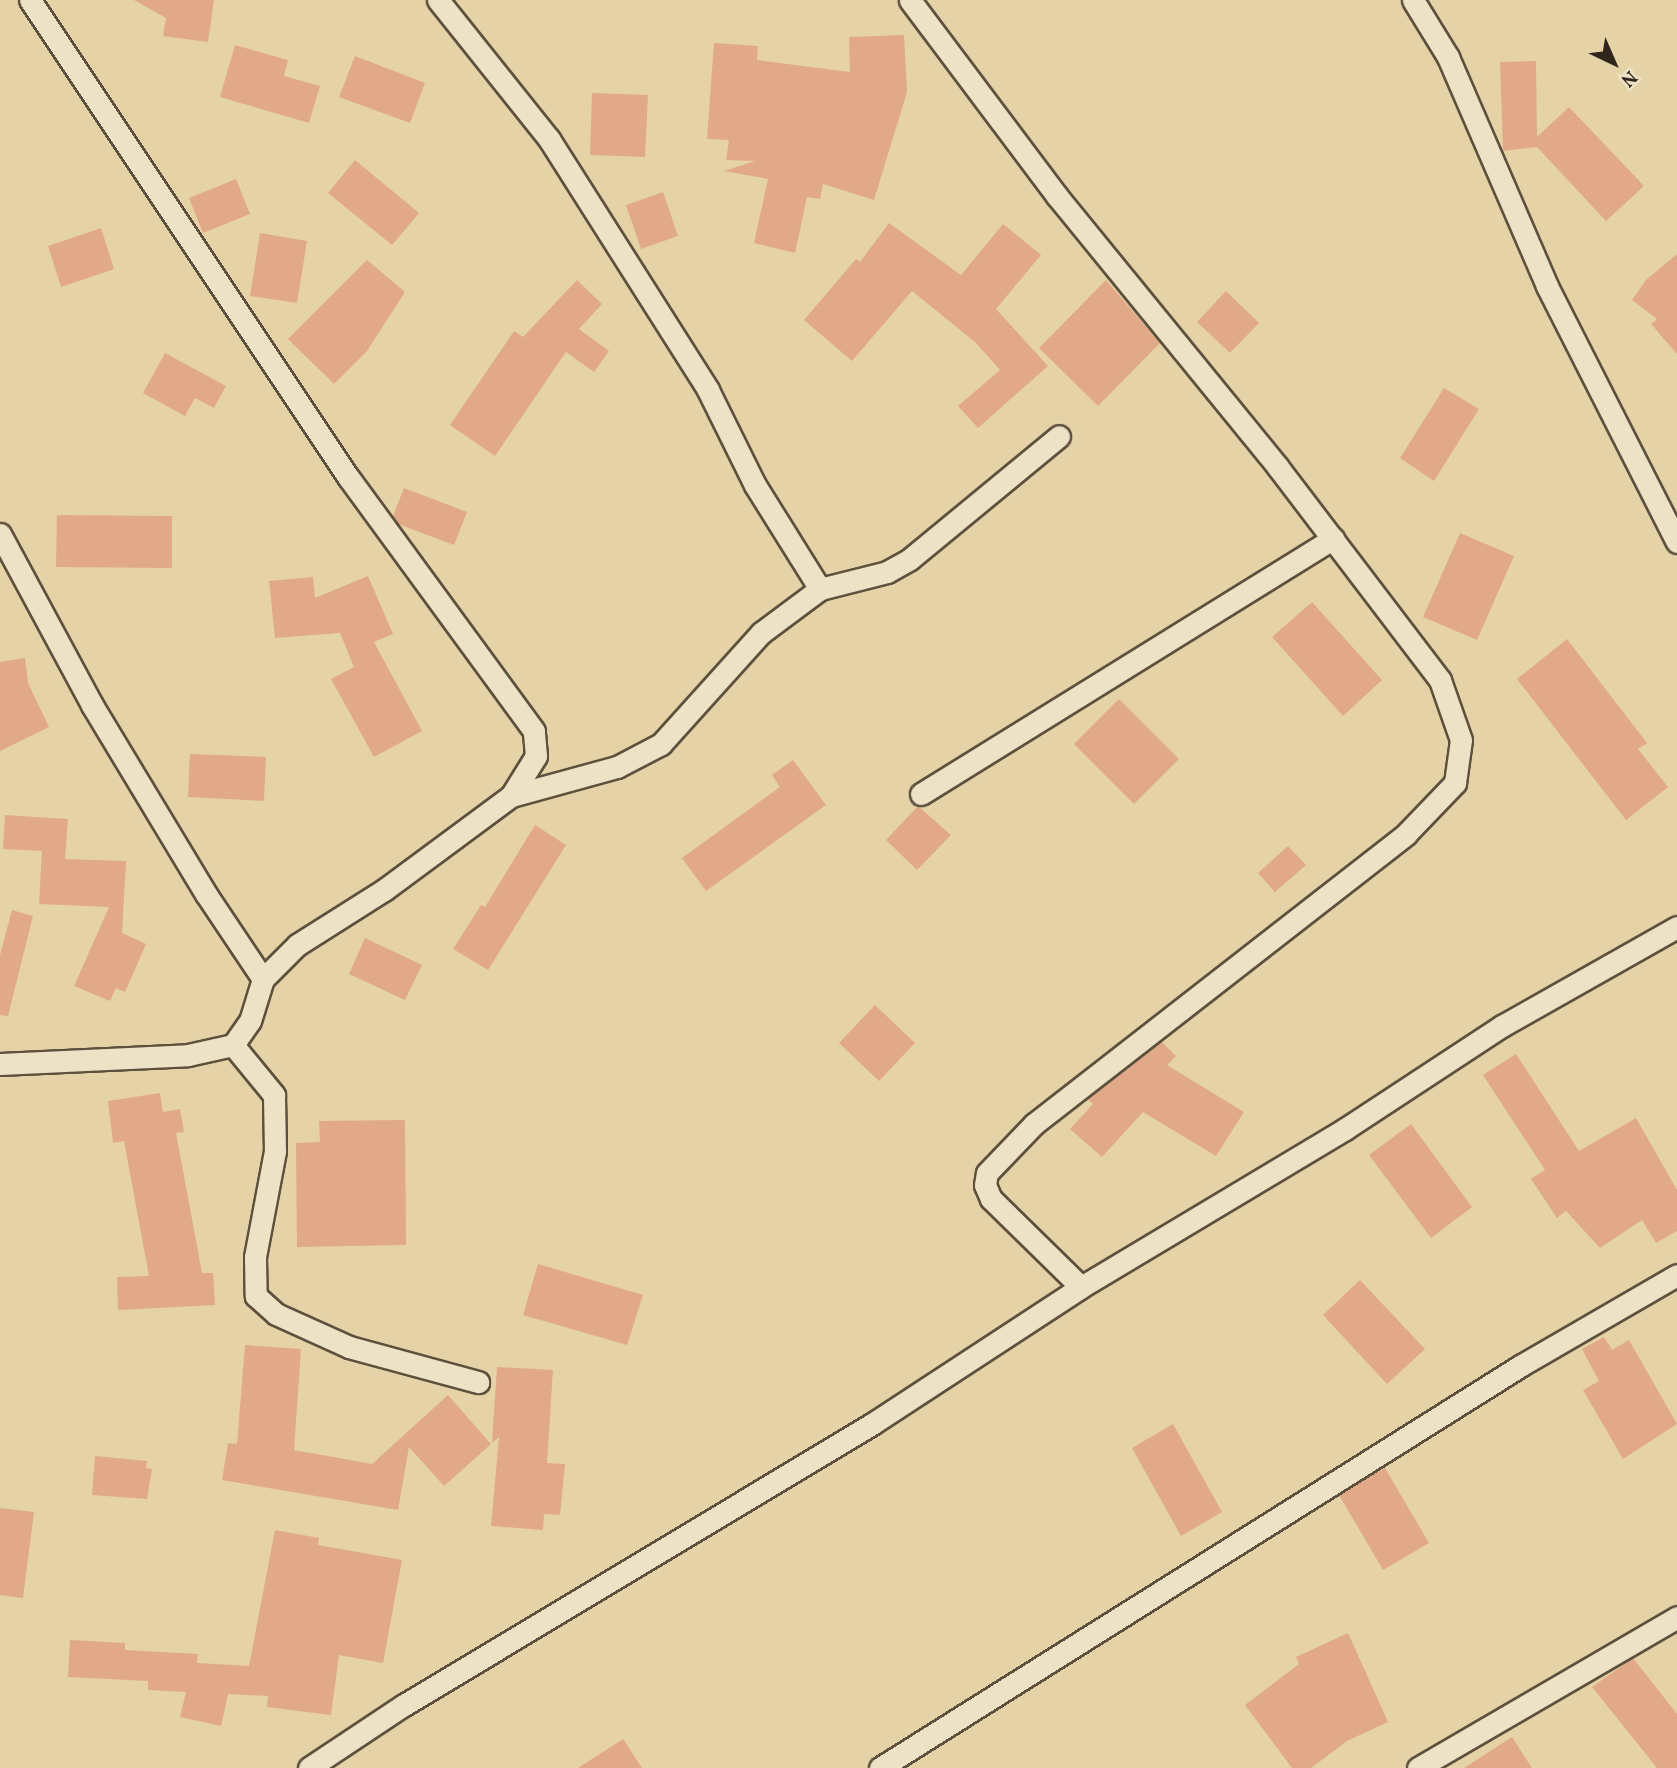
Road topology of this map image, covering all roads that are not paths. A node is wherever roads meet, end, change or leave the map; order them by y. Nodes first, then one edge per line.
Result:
1 (30, 0) edge
2 (438, 0) edge
3 (910, 0) edge
4 (1413, 0) edge
5 (1059, 436) dead end
6 (0, 534) edge
7 (1333, 539) junction
8 (1677, 542) edge
9 (820, 589) junction
10 (921, 794) dead end
11 (511, 796) junction
12 (1677, 927) edge
13 (263, 979) junction
14 (233, 1045) junction
15 (0, 1065) edge
16 (1677, 1275) edge
17 (1081, 1287) junction
18 (478, 1382) dead end
19 (1677, 1617) edge
20 (309, 1768) edge
21 (880, 1768) edge
22 (1418, 1768) edge

1 - 11 street
2 - 9 street
3 - 7 street
4 - 8 street
5 - 9 street
6 - 13 street
7 - 10 street
7 - 17 street
9 - 11 street
11 - 13 street
12 - 17 street
13 - 14 street
14 - 15 street
14 - 18 street
16 - 21 street
17 - 20 street
19 - 22 street

